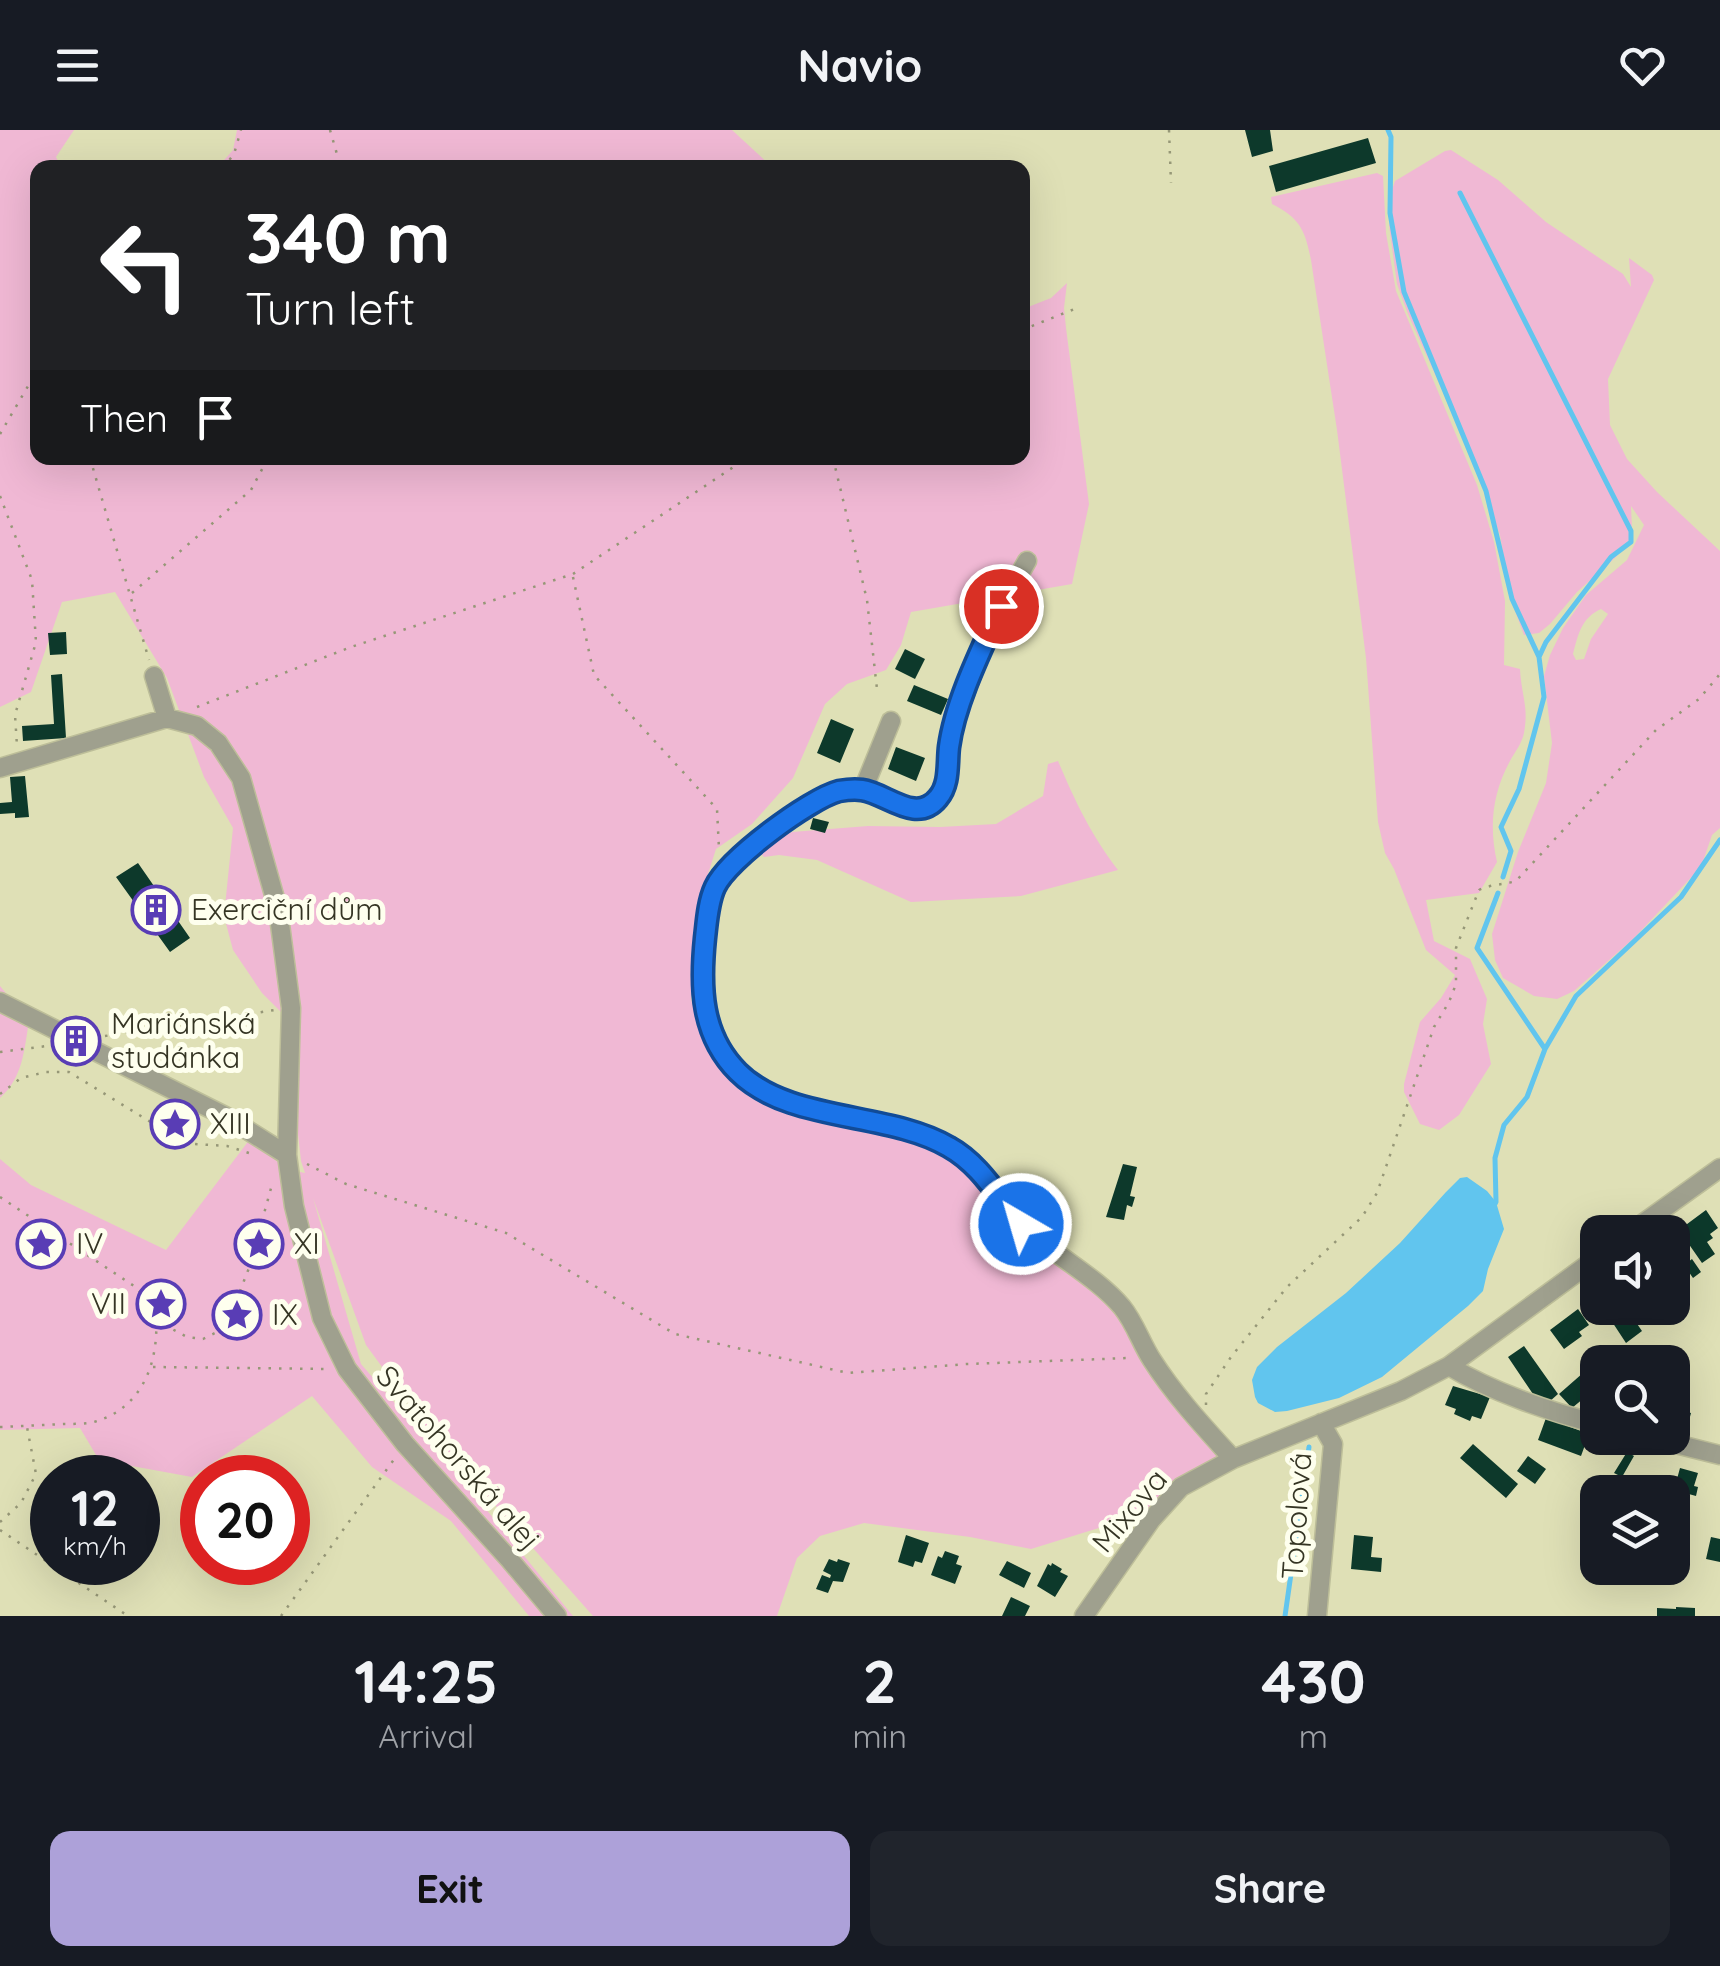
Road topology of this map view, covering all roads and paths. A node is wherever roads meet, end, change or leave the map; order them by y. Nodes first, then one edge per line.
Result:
1 (241, 130) edge
2 (330, 130) edge
3 (1168, 130) edge
4 (229, 160) edge
5 (339, 160) edge
6 (1171, 182) dead end
7 (1076, 308) dead end
8 (1030, 327) edge
9 (30, 383) edge
10 (0, 434) edge
11 (92, 465) edge
12 (264, 465) edge
13 (736, 465) edge
14 (835, 465) edge
15 (0, 496) edge
16 (1027, 562) dead end
17 (572, 574) junction
18 (131, 594) junction
19 (1720, 674) edge
20 (154, 676) joint
21 (877, 689) dead end
22 (167, 718) junction
23 (892, 721) dead end
24 (9, 765) edge
25 (863, 790) junction
26 (720, 864) dead end
27 (0, 1002) edge
28 (292, 1008) junction
29 (65, 1040) junction
30 (90, 1043) junction
31 (0, 1052) edge
32 (0, 1094) edge
33 (256, 1155) dead end
34 (287, 1155) junction
35 (1719, 1169) edge
36 (273, 1182) dead end
37 (0, 1196) edge
38 (1655, 1215) edge
39 (1580, 1270) edge
40 (156, 1316) junction
41 (1149, 1356) junction
42 (152, 1366) junction
43 (1449, 1366) junction
44 (347, 1370) junction
45 (1580, 1419) edge
46 (1321, 1423) junction
47 (27, 1426) junction
48 (0, 1427) edge
49 (1208, 1432) junction
50 (405, 1444) junction
51 (1690, 1448) edge
52 (1720, 1455) edge
53 (1233, 1459) junction
54 (0, 1522) edge
55 (0, 1530) edge
56 (128, 1616) edge
57 (281, 1616) edge
58 (556, 1616) edge
59 (1084, 1616) edge
60 (1317, 1616) edge

1 - 4 path
2 - 5 path
3 - 6 path
7 - 8 path
9 - 10 path
11 - 18 path
12 - 18 path
13 - 17 path
14 - 21 path
15 - 24 path
16 - 25 street
17 - 22 path
17 - 26 path
18 - 20 path
19 - 49 path
20 - 22 street
22 - 24 street
22 - 28 street, Svatohorská alej
23 - 25 street
25 - 41 street
27 - 29 street
28 - 30 path
28 - 34 street, Svatohorská alej
29 - 30 street
29 - 31 path
30 - 34 street
32 - 33 path
34 - 41 path
34 - 44 street, Svatohorská alej
35 - 38 street
36 - 40 path
37 - 40 path
39 - 43 street, Mixova
40 - 42 path
41 - 49 street
42 - 44 path
42 - 47 path
43 - 45 street
43 - 46 street, Mixova
44 - 50 street, Svatohorská alej
46 - 53 street, Mixova
46 - 60 street, Topolová
47 - 48 path
47 - 54 path
49 - 53 street
50 - 57 path
50 - 58 street, Svatohorská alej
51 - 52 street
53 - 59 street, Mixova
55 - 56 path

